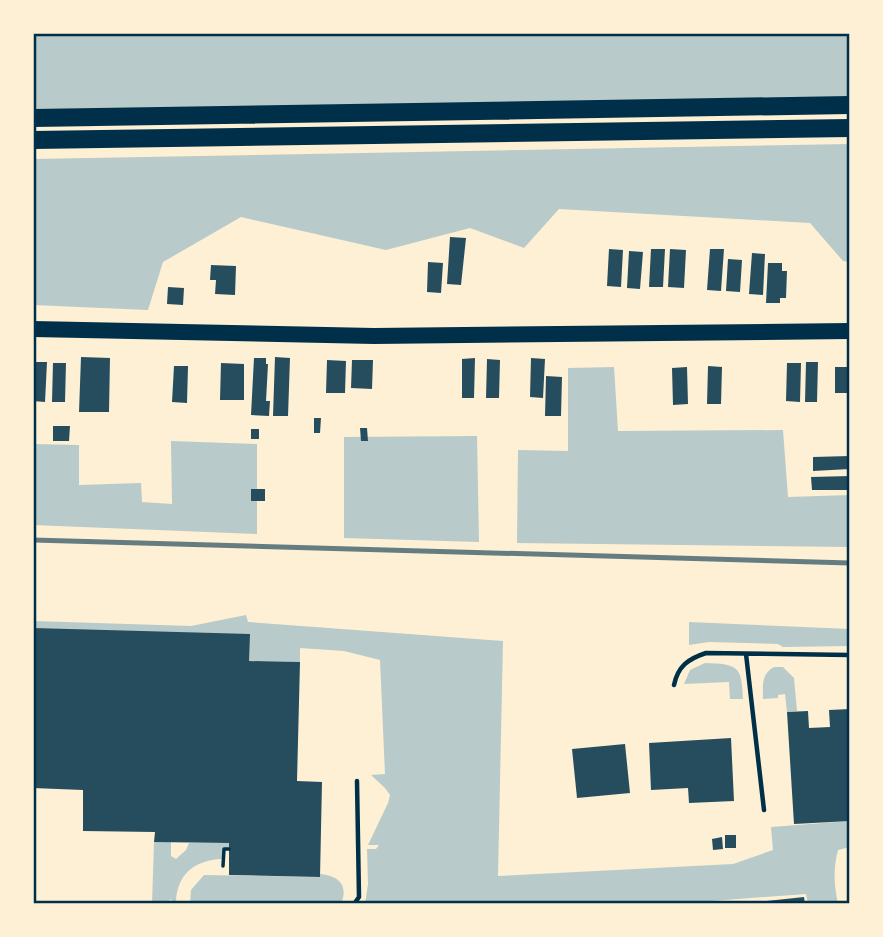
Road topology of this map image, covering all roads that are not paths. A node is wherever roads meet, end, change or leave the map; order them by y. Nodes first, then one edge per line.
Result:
1 (850, 105) edge
2 (33, 118) edge
3 (850, 128) edge
4 (33, 140) edge
5 (33, 328) edge
6 (850, 331) edge
7 (746, 654) junction
8 (850, 655) edge
9 (674, 685) dead end
10 (357, 781) dead end
11 (764, 810) dead end
12 (354, 904) edge

1 - 2 highway
3 - 4 highway
5 - 6 main road
7 - 8 lane
7 - 9 lane
7 - 11 lane
10 - 12 lane

